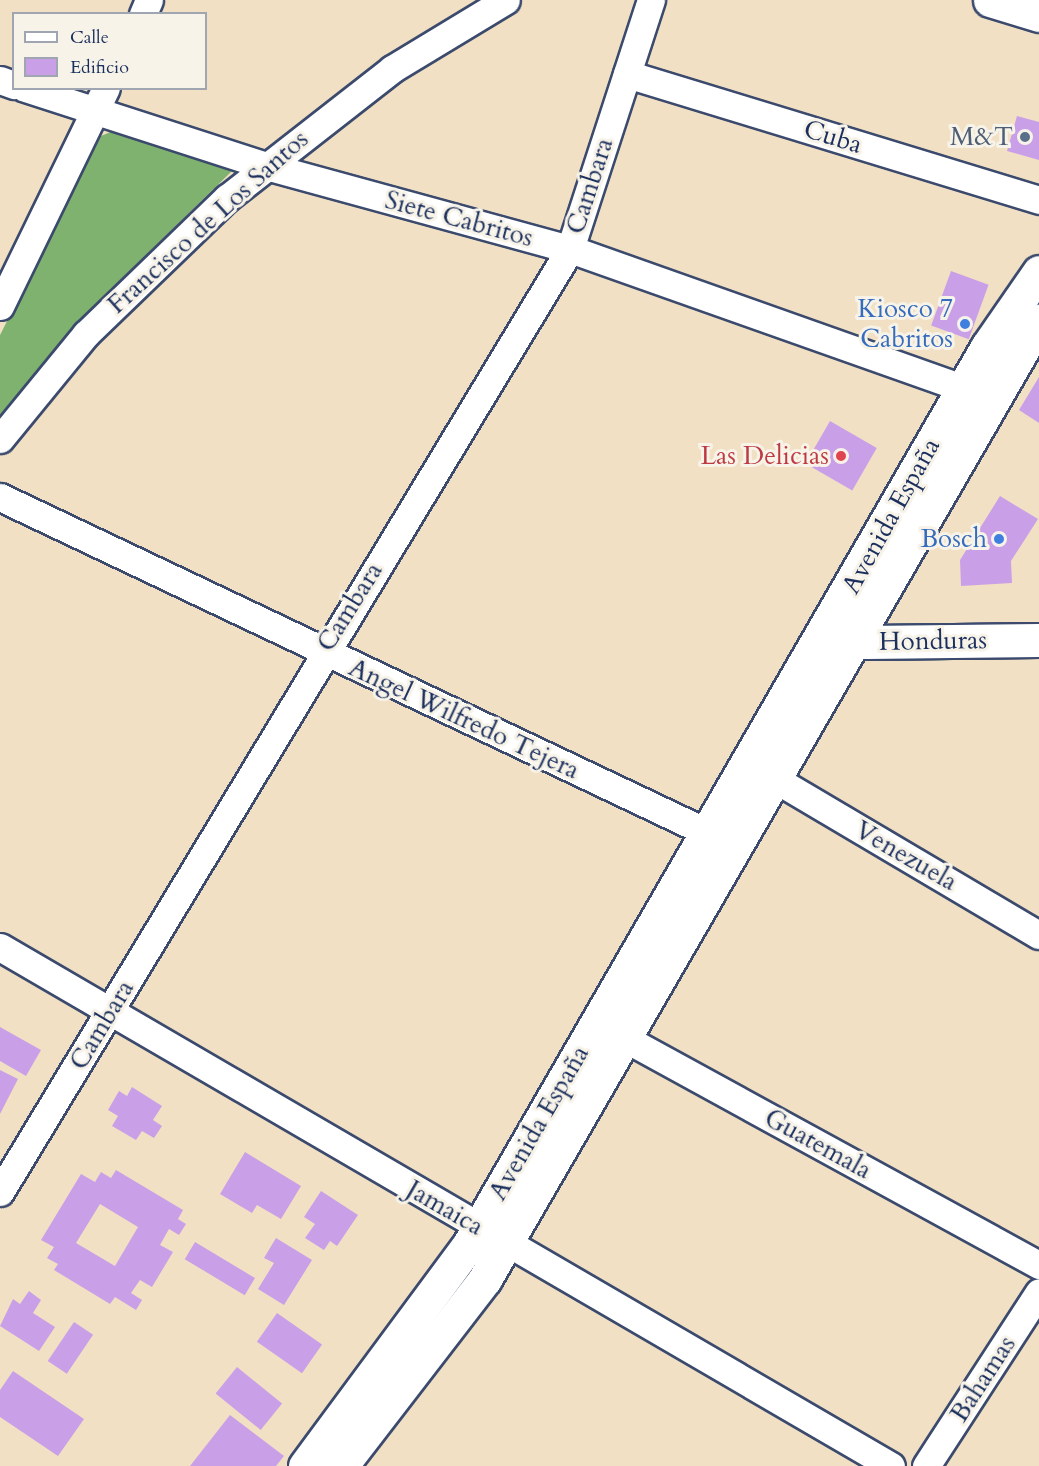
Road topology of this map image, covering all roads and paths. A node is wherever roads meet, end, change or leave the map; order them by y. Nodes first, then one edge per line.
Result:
1 (506, 0) edge
2 (651, 0) edge
3 (990, 0) edge
4 (1039, 15) edge
5 (627, 74) junction
6 (38, 90) edge
7 (100, 100) edge
8 (266, 166) junction
9 (1039, 200) edge
10 (570, 249) junction
11 (1039, 272) edge
12 (0, 306) edge
13 (1039, 321) edge
14 (977, 393) junction
15 (0, 439) edge
16 (0, 497) edge
17 (843, 630) junction
18 (1039, 640) edge
19 (322, 652) junction
20 (760, 771) junction
21 (721, 839) junction
22 (1039, 934) edge
23 (0, 947) edge
24 (110, 1012) junction
25 (610, 1030) junction
26 (0, 1192) edge
27 (492, 1236) junction
28 (1039, 1265) edge
29 (1039, 1292) edge
30 (305, 1466) edge
31 (341, 1466) edge
32 (891, 1466) edge
33 (926, 1466) edge

1 - 8 street, Francisco de Los Santos
2 - 5 street, Cambara
3 - 4 main road
5 - 9 street, Cuba
5 - 10 street, Cambara
6 - 7 street, Siete Cabritos
7 - 8 street, Siete Cabritos
7 - 12 street
8 - 10 street, Siete Cabritos
8 - 15 street, Francisco de Los Santos
10 - 14 street, Siete Cabritos
10 - 19 street, Cambara
11 - 14 main road, Avenida España
13 - 14 main road, Avenida España
14 - 17 main road, Avenida España
16 - 19 street, Angel Wilfredo Tejera
17 - 18 main road, Honduras
17 - 20 main road, Avenida España
19 - 21 street, Angel Wilfredo Tejera
19 - 24 street, Cambara
20 - 21 main road, Avenida España
20 - 22 street, Venezuela
21 - 25 main road, Avenida España
23 - 24 street, Jamaica
24 - 26 street, Cambara
24 - 27 street, Jamaica
25 - 27 main road, Avenida España
25 - 28 street, Guatemala
27 - 30 main road, Avenida España
27 - 31 main road, Avenida España
27 - 32 street, Jamaica
29 - 33 street, Bahamas

